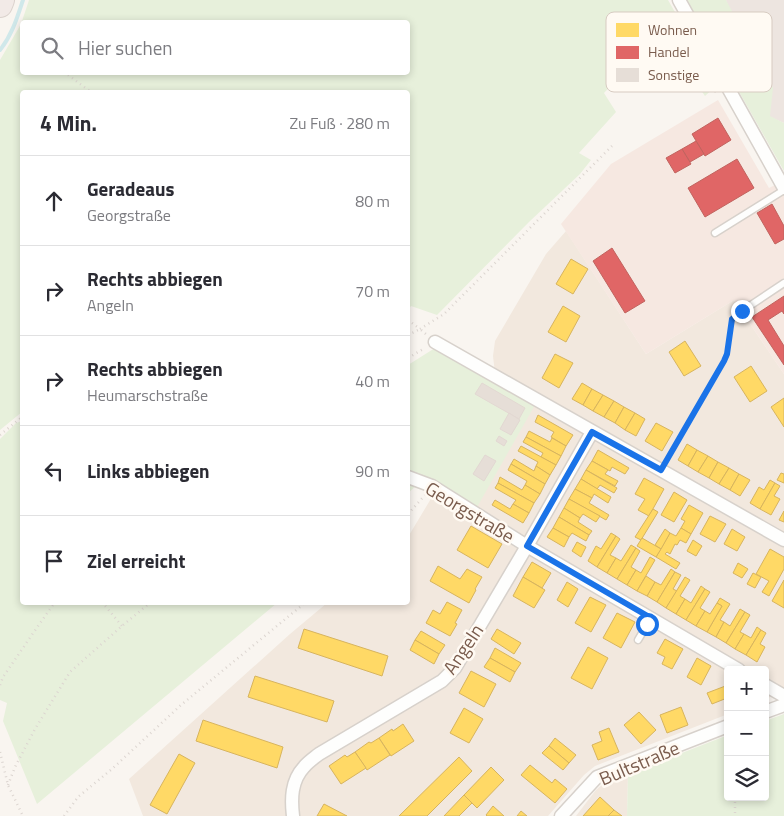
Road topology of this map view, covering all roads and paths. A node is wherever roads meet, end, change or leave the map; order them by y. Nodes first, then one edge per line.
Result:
1 (2, 0) edge
2 (679, 0) edge
3 (0, 4) edge
4 (686, 12) edge
5 (68, 75) edge
6 (88, 90) edge
7 (714, 92) edge
8 (731, 92) edge
9 (733, 96) junction
10 (612, 146) dead end
11 (784, 189) edge
12 (715, 233) dead end
13 (784, 283) edge
14 (742, 311) joint
15 (410, 322) edge
16 (420, 329) junction
17 (410, 334) edge
18 (436, 342) junction
19 (410, 357) edge
20 (20, 419) edge
21 (592, 432) junction
22 (0, 436) edge
23 (661, 470) junction
24 (410, 478) edge
25 (432, 486) junction
26 (410, 512) edge
27 (784, 540) edge
28 (527, 546) junction
29 (54, 605) edge
30 (104, 605) edge
31 (147, 605) edge
32 (302, 605) edge
33 (651, 618) junction
34 (122, 626) junction
35 (638, 640) dead end
36 (732, 666) edge
37 (0, 686) edge
38 (769, 687) edge
39 (784, 696) edge
40 (784, 705) edge
41 (768, 711) edge
42 (724, 728) edge
43 (0, 752) edge
44 (8, 785) junction
45 (735, 801) edge
46 (23, 816) edge
47 (64, 816) edge
48 (293, 816) edge
49 (561, 816) edge
50 (735, 816) edge

1 - 3 highway
2 - 4 street
5 - 6 path
7 - 9 path
8 - 9 street
9 - 11 street
10 - 16 path
11 - 12 lane
13 - 14 lane
14 - 23 path
15 - 16 path
16 - 17 path
16 - 18 path
18 - 19 path
18 - 21 street
20 - 22 path
21 - 23 street
21 - 28 street, Angeln
23 - 27 street
24 - 25 street, Georgstraße
25 - 26 path
25 - 28 street, Georgstraße
28 - 33 street, Georgstraße
28 - 48 street, Angeln
29 - 37 path
30 - 34 path
31 - 34 path
32 - 47 path
33 - 35 lane
33 - 36 street, Georgstraße
34 - 44 path
38 - 39 street
40 - 41 street
42 - 49 street, Bultstraße
43 - 44 path
44 - 46 path
45 - 50 path

